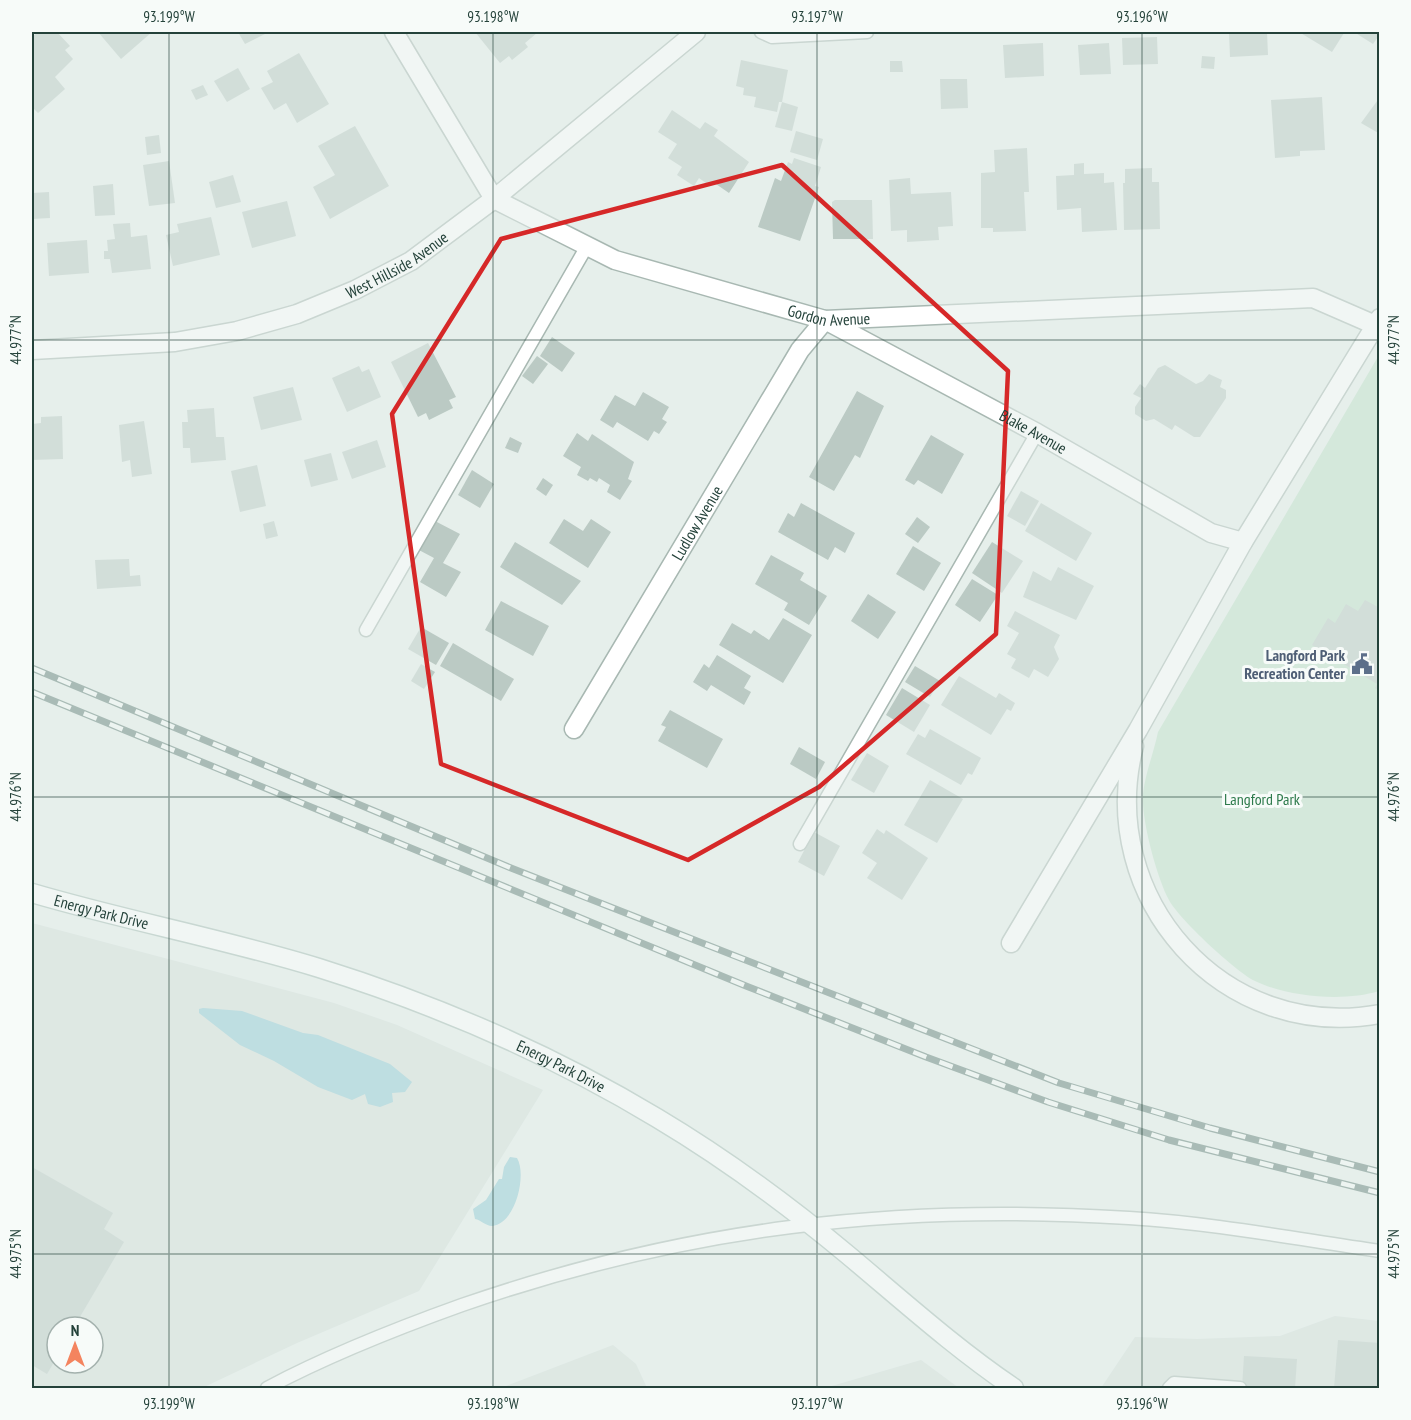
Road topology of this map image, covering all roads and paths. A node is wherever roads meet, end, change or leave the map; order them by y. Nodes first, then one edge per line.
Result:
1 (394, 32) edge
2 (696, 32) edge
3 (761, 32) edge
4 (867, 32) edge
5 (494, 199) junction
6 (587, 246) junction
7 (825, 320) junction
8 (1377, 321) edge
9 (32, 350) edge
10 (1037, 433) junction
11 (1243, 542) junction
12 (366, 630) dead end
13 (574, 729) dead end
14 (1138, 730) junction
15 (800, 844) dead end
16 (32, 893) edge
17 (1011, 943) dead end
18 (1380, 1014) edge
19 (808, 1223) junction
20 (1380, 1251) edge
21 (267, 1389) edge
22 (1014, 1389) edge
23 (1169, 1389) edge
24 (1240, 1389) edge

1 - 5 street
2 - 5 street, West Hillside Avenue
3 - 4 lane
5 - 6 street, Gordon Avenue
5 - 9 street, West Hillside Avenue
6 - 7 street, Gordon Avenue
6 - 12 lane
7 - 8 street, Gordon Avenue
7 - 10 street, Blake Avenue
7 - 13 street, Ludlow Avenue
8 - 11 street
10 - 11 street, Blake Avenue
10 - 15 lane
11 - 14 street
14 - 17 street
14 - 18 street
16 - 19 street, Energy Park Drive
19 - 20 lane
19 - 21 lane
19 - 22 street, Energy Park Drive
23 - 24 lane

